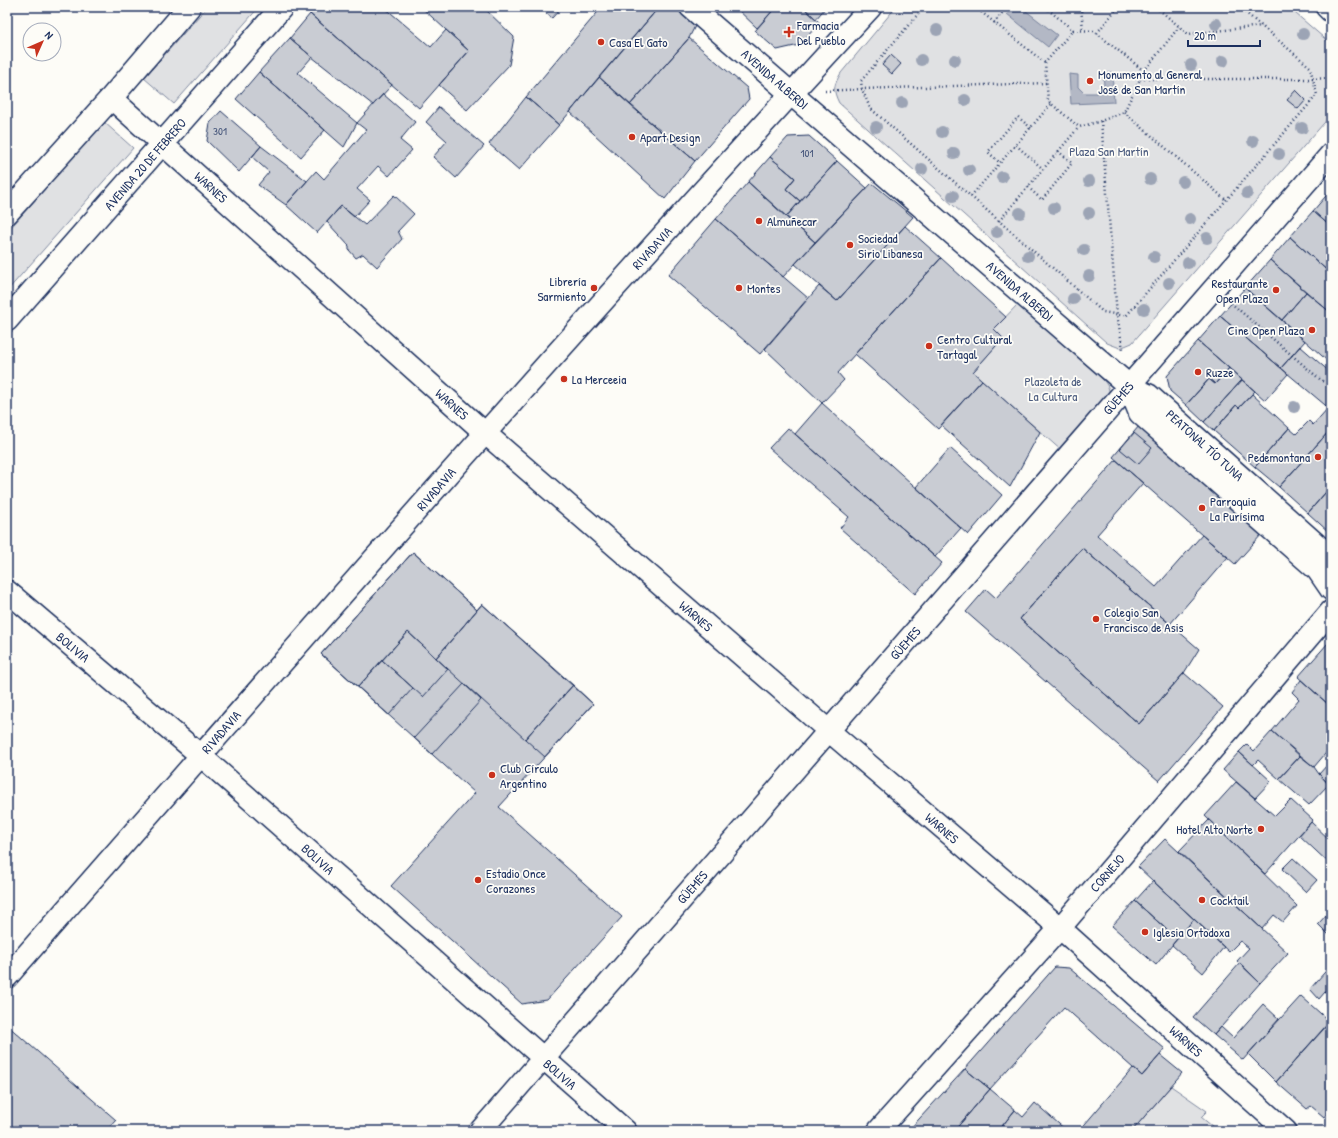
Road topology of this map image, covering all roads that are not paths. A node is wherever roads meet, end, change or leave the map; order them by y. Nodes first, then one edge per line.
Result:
1 (189, 7) edge
2 (282, 7) edge
3 (691, 7) edge
4 (871, 7) edge
5 (1326, 7) edge
6 (1331, 11) edge
7 (791, 94) junction
8 (111, 98) junction
9 (162, 144) junction
10 (1331, 154) edge
11 (7, 213) edge
12 (7, 320) edge
13 (1129, 386) junction
14 (485, 433) junction
15 (1331, 557) edge
16 (1331, 589) edge
17 (7, 591) edge
18 (1331, 611) edge
19 (829, 731) junction
20 (200, 755) junction
21 (1060, 928) junction
22 (7, 977) edge
23 (543, 1058) junction
24 (480, 1131) edge
25 (626, 1131) edge
26 (878, 1131) edge
27 (1286, 1131) edge

1 - 8 main road
2 - 9 main road, AVENIDA 20 DE FEBRERO
3 - 7 main road, AVENIDA ALBERDI
4 - 7 street, RIVADAVIA
5 - 6 main road
7 - 13 main road, AVENIDA ALBERDI
7 - 14 street, RIVADAVIA
8 - 9 street, WARNES
8 - 11 main road
9 - 12 main road, AVENIDA 20 DE FEBRERO
9 - 14 street, WARNES
10 - 13 street, GÜEMES
13 - 15 street, PEATONAL TÍO TUNA
13 - 16 main road, AVENIDA ALBERDI
13 - 19 street, GÜEMES
14 - 19 street, WARNES
14 - 20 street, RIVADAVIA
17 - 20 street, BOLIVIA
18 - 21 street, CORNEJO
19 - 21 street, WARNES
19 - 23 street, GÜEMES
20 - 22 street, RIVADAVIA
20 - 23 street, BOLIVIA
21 - 26 street, CORNEJO
21 - 27 street, WARNES
23 - 24 street, GÜEMES
23 - 25 street, BOLIVIA

